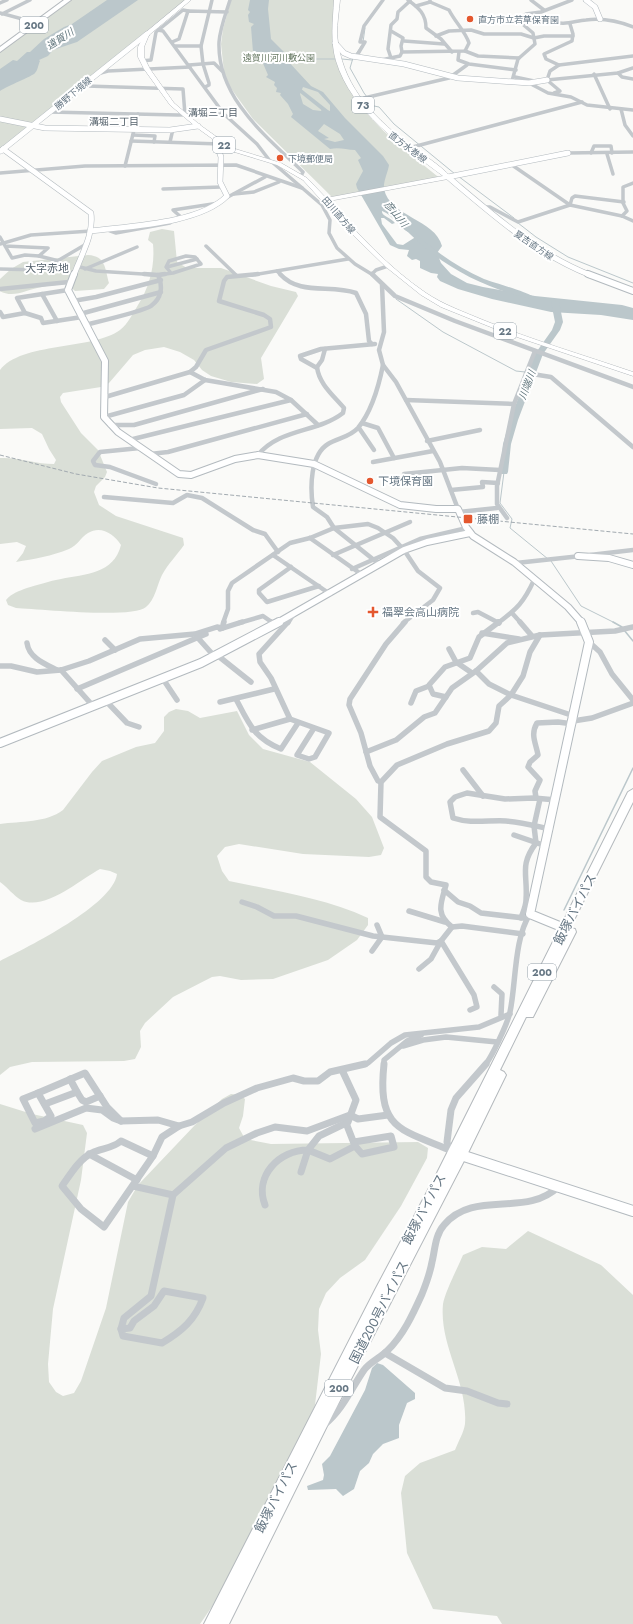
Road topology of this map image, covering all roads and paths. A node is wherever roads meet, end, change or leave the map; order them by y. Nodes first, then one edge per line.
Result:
1 (6, 0) edge
2 (30, 0) edge
3 (68, 0) edge
4 (188, 0) edge
5 (212, 0) edge
6 (230, 0) edge
7 (337, 0) edge
8 (383, 0) edge
9 (531, 0) edge
10 (572, 0) edge
11 (586, 0) edge
12 (410, 1) edge
13 (430, 1) edge
14 (0, 3) edge
15 (416, 6) junction
16 (544, 10) junction
17 (188, 11) junction
18 (209, 11) junction
19 (227, 12) junction
20 (1, 14) edge
21 (600, 19) junction
22 (552, 21) junction
23 (37, 23) junction
24 (570, 24) junction
25 (633, 27) edge
26 (158, 30) junction
27 (391, 31) junction
28 (462, 31) junction
29 (147, 34) junction
30 (436, 36) junction
31 (572, 36) junction
32 (534, 38) junction
33 (404, 41) junction
34 (172, 42) junction
35 (335, 44) junction
36 (444, 44) junction
37 (175, 46) junction
38 (201, 46) junction
39 (0, 50) edge
40 (465, 51) junction
41 (402, 52) junction
42 (452, 52) junction
43 (459, 52) junction
44 (633, 56) edge
45 (356, 57) junction
46 (392, 58) junction
47 (519, 58) junction
48 (381, 60) junction
49 (142, 61) junction
50 (203, 64) junction
51 (467, 65) junction
52 (559, 65) junction
53 (189, 66) junction
54 (633, 68) edge
55 (147, 69) junction
56 (516, 70) junction
57 (222, 71) junction
58 (618, 73) junction
59 (594, 74) junction
60 (94, 75) junction
61 (452, 77) junction
62 (513, 79) junction
63 (633, 79) edge
64 (547, 80) junction
65 (538, 82) junction
66 (529, 83) junction
67 (86, 86) dead end
68 (205, 87) junction
69 (160, 88) junction
70 (550, 93) junction
71 (582, 102) junction
72 (610, 109) junction
73 (621, 109) junction
74 (633, 110) edge
75 (50, 112) junction
76 (368, 112) junction
77 (138, 114) junction
78 (224, 114) junction
79 (185, 115) junction
80 (0, 119) edge
81 (30, 126) junction
82 (198, 126) junction
83 (134, 129) junction
84 (173, 130) junction
85 (133, 135) junction
86 (633, 136) edge
87 (131, 142) junction
88 (154, 142) junction
89 (170, 142) junction
90 (221, 144) junction
91 (409, 148) junction
92 (2, 151) edge
93 (633, 152) edge
94 (568, 153) junction
95 (591, 153) junction
96 (609, 153) junction
97 (576, 159) dead end
98 (271, 161) junction
99 (512, 165) junction
100 (125, 166) junction
101 (223, 166) junction
102 (33, 169) junction
103 (0, 173) edge
104 (613, 174) dead end
105 (301, 176) junction
106 (265, 177) junction
107 (445, 178) junction
108 (279, 182) junction
109 (633, 183) edge
110 (222, 187) junction
111 (163, 189) dead end
112 (304, 189) junction
113 (234, 194) junction
114 (226, 198) junction
115 (328, 200) junction
116 (624, 202) junction
117 (218, 203) junction
118 (570, 206) junction
119 (483, 207) junction
120 (622, 216) junction
121 (182, 218) junction
122 (633, 222) edge
123 (91, 231) junction
124 (0, 237) edge
125 (88, 243) junction
126 (2, 244) edge
127 (206, 246) dead end
128 (137, 247) dead end
129 (39, 256) junction
130 (348, 259) junction
131 (59, 261) junction
132 (76, 266) junction
133 (388, 266) junction
134 (0, 269) edge
135 (84, 269) junction
136 (277, 271) junction
137 (171, 273) junction
138 (372, 274) junction
139 (158, 275) junction
140 (236, 275) junction
141 (161, 280) junction
142 (69, 282) junction
143 (382, 285) junction
144 (11, 287) junction
145 (0, 289) edge
146 (68, 290) junction
147 (119, 291) junction
148 (633, 291) edge
149 (161, 292) junction
150 (42, 294) junction
151 (17, 298) junction
152 (73, 301) junction
153 (126, 301) junction
154 (0, 312) edge
155 (25, 313) junction
156 (81, 315) junction
157 (57, 322) junction
158 (85, 324) junction
159 (372, 344) junction
160 (379, 345) junction
161 (325, 349) junction
162 (535, 351) junction
163 (383, 365) junction
164 (317, 368) junction
165 (190, 372) junction
166 (526, 373) junction
167 (633, 374) edge
168 (204, 380) junction
169 (633, 387) edge
170 (263, 389) junction
171 (105, 397) junction
172 (291, 400) junction
173 (406, 400) junction
174 (514, 404) junction
175 (306, 414) junction
176 (104, 417) junction
177 (362, 423) junction
178 (110, 425) junction
179 (318, 425) junction
180 (359, 428) junction
181 (480, 430) dead end
182 (129, 440) junction
183 (427, 440) junction
184 (633, 447) edge
185 (140, 448) junction
186 (374, 450) dead end
187 (433, 450) junction
188 (150, 454) junction
189 (258, 455) junction
190 (394, 458) junction
191 (373, 462) dead end
192 (314, 464) junction
193 (443, 470) junction
194 (500, 470) junction
195 (404, 474) dead end
196 (498, 482) junction
197 (156, 484) dead end
198 (451, 490) junction
199 (104, 497) dead end
200 (497, 508) junction
201 (458, 510) junction
202 (507, 518) dead end
203 (410, 522) dead end
204 (334, 528) junction
205 (469, 530) junction
206 (384, 532) junction
207 (310, 538) junction
208 (355, 545) junction
209 (403, 548) junction
210 (633, 550) edge
211 (278, 552) junction
212 (334, 554) junction
213 (273, 555) junction
214 (578, 556) junction
215 (376, 561) junction
216 (516, 563) junction
217 (633, 565) edge
218 (291, 567) junction
219 (352, 569) junction
220 (361, 574) junction
221 (534, 580) junction
222 (319, 586) junction
223 (330, 594) junction
224 (512, 613) junction
225 (473, 614) dead end
226 (293, 615) junction
227 (499, 623) junction
228 (274, 625) junction
229 (633, 627) edge
230 (222, 628) junction
231 (482, 633) junction
232 (588, 633) junction
233 (540, 635) junction
234 (532, 636) junction
235 (198, 638) junction
236 (162, 639) junction
237 (520, 639) junction
238 (105, 640) dead end
239 (589, 642) junction
240 (27, 643) dead end
241 (172, 648) junction
242 (449, 648) dead end
243 (115, 650) junction
244 (216, 656) junction
245 (456, 662) junction
246 (0, 666) edge
247 (59, 670) junction
248 (474, 672) junction
249 (163, 679) junction
250 (251, 682) dead end
251 (429, 686) junction
252 (78, 688) junction
253 (274, 689) junction
254 (511, 695) junction
255 (446, 697) junction
256 (236, 699) junction
257 (177, 700) dead end
258 (633, 700) edge
259 (106, 701) junction
260 (220, 702) dead end
261 (411, 703) dead end
262 (633, 703) edge
263 (92, 706) junction
264 (290, 719) junction
265 (573, 720) junction
266 (298, 723) junction
267 (140, 727) dead end
268 (314, 728) junction
269 (252, 730) junction
270 (0, 743) edge
271 (366, 752) junction
272 (463, 770) dead end
273 (381, 782) junction
274 (633, 792) edge
275 (484, 796) junction
276 (538, 798) junction
277 (556, 800) junction
278 (633, 806) edge
279 (534, 826) junction
280 (550, 829) junction
281 (514, 835) dead end
282 (536, 843) junction
283 (546, 846) junction
284 (444, 890) junction
285 (242, 902) dead end
286 (529, 904) junction
287 (409, 911) dead end
288 (526, 917) junction
289 (444, 922) junction
290 (377, 925) dead end
291 (452, 927) junction
292 (568, 930) junction
293 (523, 934) junction
294 (382, 937) junction
295 (441, 941) junction
296 (372, 951) dead end
297 (419, 969) dead end
298 (494, 987) dead end
299 (470, 1010) dead end
300 (510, 1014) junction
301 (502, 1015) junction
302 (429, 1031) junction
303 (497, 1042) junction
304 (397, 1048) junction
305 (342, 1070) junction
306 (70, 1079) junction
307 (38, 1092) junction
308 (77, 1092) junction
309 (100, 1096) junction
310 (45, 1104) junction
311 (388, 1115) junction
312 (350, 1116) junction
313 (121, 1121) junction
314 (346, 1123) junction
315 (179, 1126) junction
316 (35, 1129) dead end
317 (354, 1144) junction
318 (308, 1150) junction
319 (457, 1153) junction
320 (89, 1154) junction
321 (153, 1156) junction
322 (302, 1172) dead end
323 (135, 1183) junction
324 (558, 1187) junction
325 (172, 1195) junction
326 (265, 1205) dead end
327 (633, 1211) edge
328 (121, 1329) junction
329 (385, 1353) junction
330 (506, 1404) dead end
331 (320, 1428) junction
332 (211, 1624) edge
333 (221, 1624) edge

1 - 14 street
2 - 20 street
3 - 23 highway, 200
4 - 29 main road
5 - 18 street
6 - 19 street
7 - 35 main road, 直方水巻線 / 73
8 - 45 street
9 - 16 street
10 - 16 street
11 - 21 street
12 - 15 street
12 - 27 street
13 - 15 street
13 - 28 street
15 - 30 street
16 - 32 street
17 - 18 street
17 - 26 street
17 - 34 street
18 - 19 street
18 - 38 street
19 - 57 street
20 - 23 street
21 - 24 street
21 - 25 street
22 - 22 street
22 - 24 street
23 - 39 highway, 200
24 - 31 street
26 - 34 street
26 - 49 street
27 - 33 street
27 - 46 street
28 - 30 street
28 - 32 street
28 - 40 street
29 - 49 main road
29 - 60 street, 勝野下境線
30 - 36 street
31 - 32 street
31 - 52 street
32 - 47 street
33 - 36 street
33 - 41 street
34 - 37 street
35 - 45 street
35 - 76 main road, 直方水巻線 / 73
36 - 42 street
37 - 38 street
37 - 53 street
38 - 50 street
40 - 43 street
40 - 47 street
41 - 42 street
41 - 46 street
42 - 43 street
43 - 51 street
44 - 52 street
45 - 48 street
46 - 48 street
47 - 56 street
48 - 61 street
49 - 55 main road, 田川直方線 / 22
50 - 53 street
50 - 57 street
50 - 68 street
51 - 56 street
51 - 61 street
52 - 64 street
53 - 55 street
53 - 68 street
54 - 58 street
55 - 60 street
55 - 69 main road, 田川直方線 / 22
56 - 62 street
57 - 105 street
58 - 59 street
58 - 63 street
59 - 64 street
59 - 72 street
60 - 75 street, 勝野下境線
61 - 62 street
61 - 76 street
62 - 65 street
62 - 66 street
64 - 65 street
64 - 70 street
65 - 66 street
66 - 70 street
67 - 69 street
68 - 78 street
69 - 79 main road, 田川直方線 / 22
69 - 79 street
70 - 71 street
71 - 72 street
71 - 91 street
72 - 73 street
73 - 74 street
73 - 86 street
75 - 77 street
75 - 81 street, 勝野下境線
76 - 91 main road, 直方水巻線 / 73
77 - 79 street
77 - 83 street
78 - 79 street
78 - 98 street
79 - 82 main road, 田川直方線 / 22
80 - 81 street
81 - 83 street
81 - 92 street, 勝野下境線
82 - 84 street
82 - 90 main road, 田川直方線 / 22
83 - 84 street
83 - 85 street
84 - 89 street
85 - 87 street
85 - 88 street
87 - 88 street
87 - 100 street
88 - 89 street
89 - 90 street
90 - 98 main road, 田川直方線 / 22
90 - 101 street
91 - 107 main road, 直方水巻線 / 73
92 - 102 street
93 - 96 street
94 - 95 street
94 - 97 street
94 - 99 street
95 - 96 street
95 - 96 street
96 - 104 street
98 - 105 main road, 田川直方線 / 22
98 - 112 street
99 - 107 street
99 - 118 street
100 - 101 street
100 - 102 street
101 - 106 street
101 - 110 street
102 - 103 street
102 - 123 street
105 - 115 main road, 田川直方線 / 22
106 - 108 street
106 - 113 street
107 - 115 main road
107 - 119 street, 夏吉直方線
108 - 112 street
108 - 113 street
109 - 116 street
110 - 111 street
110 - 114 street
112 - 130 street
113 - 114 street
114 - 117 street
115 - 133 main road, 田川直方線 / 22
116 - 118 street
116 - 120 street
117 - 121 street
117 - 121 street
118 - 119 street
118 - 120 street
119 - 148 street, 夏吉直方線
120 - 122 street
121 - 123 street
123 - 125 street
123 - 126 street
124 - 126 street
125 - 131 street
125 - 132 street
126 - 129 street
126 - 129 street
127 - 140 street
128 - 135 street
129 - 131 street
130 - 136 street
130 - 138 street
131 - 134 street
132 - 135 street
132 - 142 street
133 - 138 street
133 - 167 main road, 田川直方線 / 22
135 - 139 street
136 - 140 street
136 - 159 street
137 - 137 street
137 - 139 street
138 - 143 street
139 - 141 street
140 - 165 street
141 - 147 street
141 - 149 street
142 - 144 street
142 - 146 street
143 - 160 street
143 - 162 street
144 - 145 street
144 - 151 street
146 - 150 street
146 - 152 street
147 - 152 street
147 - 153 street
149 - 153 street
149 - 158 street
150 - 151 street
150 - 157 street
151 - 155 street
152 - 156 street
153 - 156 street
154 - 155 street
155 - 157 street
156 - 157 street
156 - 158 street
158 - 171 street
159 - 160 street
159 - 161 street
160 - 163 street
161 - 164 street
161 - 164 street
162 - 166 street
162 - 169 street
163 - 173 street
163 - 177 street
164 - 179 street
165 - 168 street
165 - 171 street
166 - 174 street
166 - 184 street
168 - 170 street
168 - 176 street
170 - 172 street
170 - 178 street
171 - 176 street
172 - 175 street
172 - 182 street
173 - 174 street
173 - 183 street
174 - 194 street
175 - 179 street
175 - 188 street
176 - 178 street
177 - 180 street
177 - 190 street
178 - 182 street
179 - 189 street
180 - 186 street
180 - 192 street
181 - 183 street
182 - 185 street
183 - 187 street
185 - 188 street
185 - 197 street
187 - 190 street
187 - 193 street
188 - 189 street
189 - 192 street
190 - 191 street
192 - 201 street
192 - 204 street
193 - 194 street
193 - 195 street
193 - 198 street
194 - 196 street
196 - 198 street
196 - 200 street
198 - 201 street
199 - 211 street
200 - 201 street
200 - 202 street
201 - 205 street
203 - 206 street
204 - 206 street
204 - 207 street
204 - 208 street
205 - 209 street
205 - 216 street
206 - 208 street
206 - 209 street
207 - 211 street
207 - 212 street
208 - 212 street
208 - 215 street
209 - 215 street
209 - 271 street
210 - 214 street
211 - 213 street
212 - 219 street
213 - 218 street
213 - 230 street
214 - 216 street
214 - 217 street
215 - 219 street
215 - 220 street
216 - 221 street
218 - 222 street
218 - 222 street
219 - 220 street
220 - 223 street
221 - 224 street
221 - 232 street
222 - 223 street
223 - 226 street
224 - 227 street
224 - 234 street
225 - 227 street
226 - 228 street
226 - 253 street
227 - 231 street
228 - 230 street
228 - 244 street
229 - 232 street
230 - 235 street
230 - 236 street
231 - 237 street
231 - 245 street
232 - 233 street
232 - 239 street
233 - 234 street
233 - 254 street
234 - 237 street
235 - 241 street
235 - 244 street
236 - 241 street
236 - 243 street
237 - 248 street
238 - 243 street
239 - 258 street
239 - 265 street
240 - 247 street
241 - 252 street
242 - 245 street
243 - 247 street
244 - 249 street
244 - 250 street
245 - 248 street
245 - 251 street
246 - 247 street
247 - 252 street
248 - 254 street
248 - 255 street
249 - 257 street
249 - 259 street
251 - 255 street
251 - 261 street
252 - 263 street
253 - 256 street
253 - 264 street
254 - 265 street
254 - 273 street
255 - 271 street
256 - 260 street
256 - 269 street
259 - 263 street
259 - 267 street
262 - 265 street
263 - 270 street
264 - 266 street
264 - 269 street
265 - 276 street
265 - 277 street
266 - 268 street
266 - 269 street
268 - 268 street
271 - 273 street
272 - 275 street
273 - 284 street
274 - 292 highway, 飯塚バイパス / 200
275 - 276 street
275 - 279 street
276 - 277 street
276 - 279 street
277 - 280 street
278 - 292 highway, 国道200号バイパス / 200
279 - 280 street
279 - 282 street
280 - 283 street
281 - 282 street
282 - 283 street
282 - 286 street
283 - 286 street
284 - 288 street
284 - 289 street
285 - 294 street
286 - 288 street
287 - 289 street
288 - 292 street
288 - 293 street
289 - 291 street
290 - 294 street
291 - 293 street
291 - 295 street
292 - 319 highway, 国道200号バイパス / 200
293 - 300 street
294 - 295 street
294 - 296 street
295 - 297 street
295 - 299 street
298 - 301 street
300 - 301 street
300 - 303 street
301 - 302 street
302 - 304 street
302 - 305 street
303 - 304 street
303 - 319 street
304 - 311 street
305 - 312 street
305 - 315 street
306 - 307 street
306 - 308 street
306 - 309 street
307 - 310 street
307 - 310 street
308 - 309 street
308 - 310 street
309 - 313 street
311 - 312 street
311 - 319 street
312 - 314 street
312 - 325 street
313 - 315 street
313 - 316 street
314 - 317 street
314 - 318 street
315 - 321 street
317 - 317 street
317 - 318 street
318 - 322 street
318 - 326 street
319 - 324 street
319 - 331 highway, 国道200号バイパス / 200
319 - 332 highway, 飯塚バイパス / 200
320 - 321 street
320 - 323 street
320 - 323 street
321 - 323 street
323 - 325 street
324 - 327 street
324 - 329 street
325 - 328 street
328 - 328 street
329 - 330 street
329 - 331 street
331 - 333 highway, 国道200号バイパス / 200

